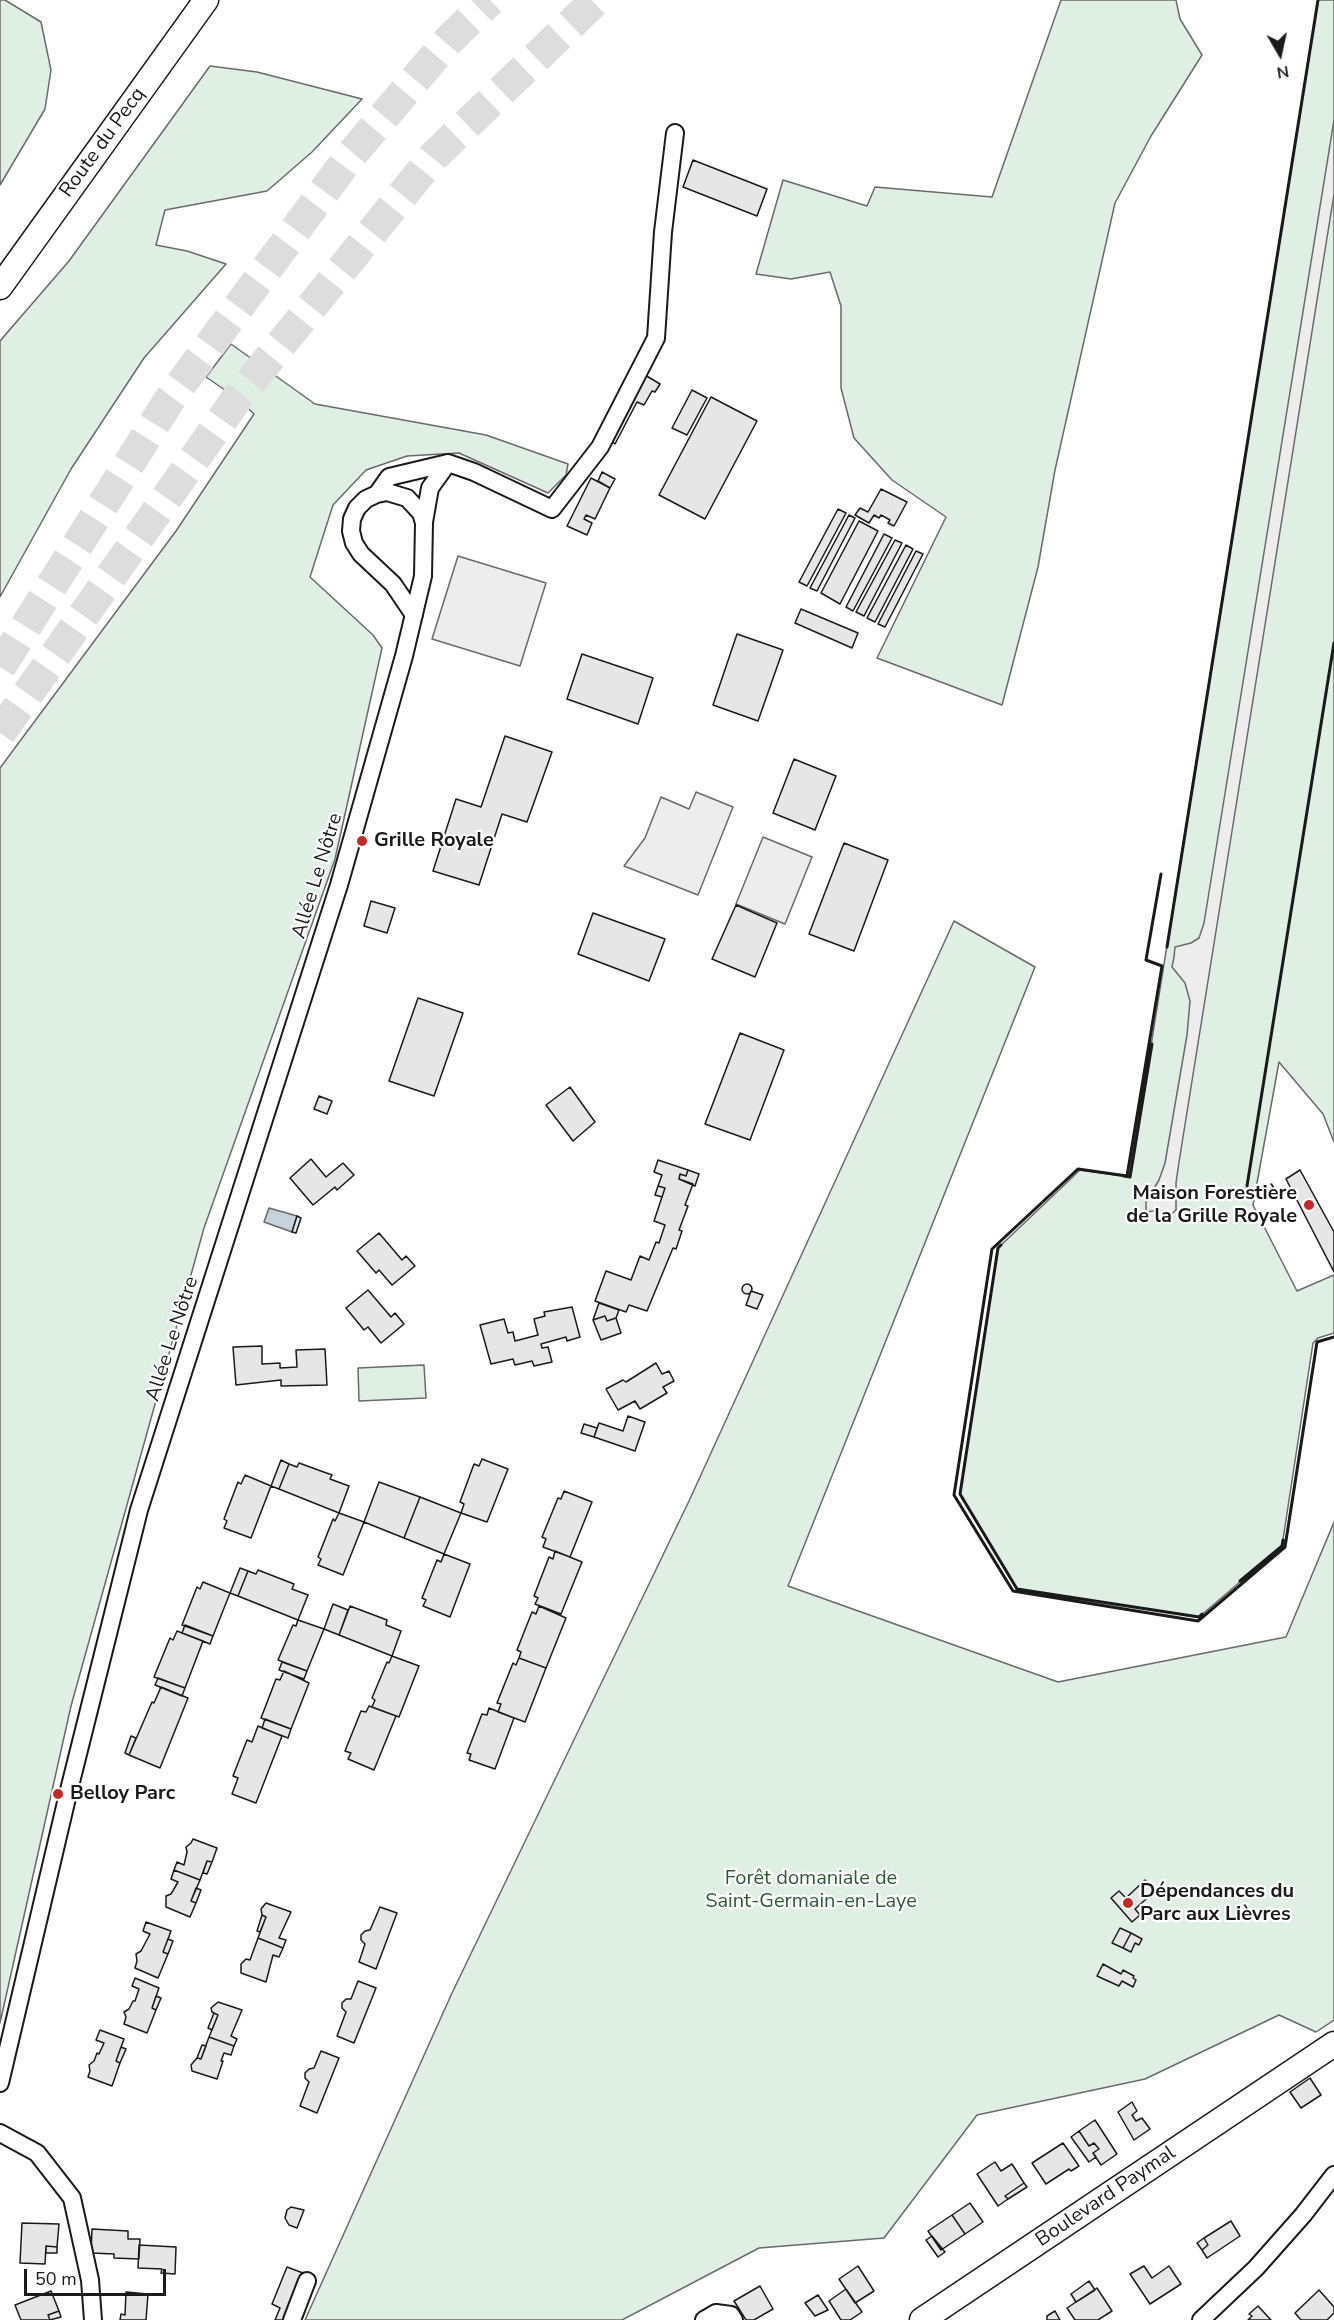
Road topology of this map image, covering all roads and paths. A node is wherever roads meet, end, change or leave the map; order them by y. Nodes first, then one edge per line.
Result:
1 (206, 0) edge
2 (675, 133) dead end
3 (0, 286) edge
4 (448, 463) junction
5 (377, 494) junction
6 (424, 524) junction
7 (414, 615) junction
8 (1334, 2044) edge
9 (0, 2083) edge
10 (0, 2133) edge
11 (1334, 2175) edge
12 (307, 2281) dead end
13 (93, 2320) edge
14 (292, 2320) edge
15 (704, 2320) edge
16 (734, 2320) edge
17 (922, 2320) edge
18 (1201, 2320) edge

1 - 3 main road, Route du Pecq
2 - 4 street
4 - 5 street
4 - 6 street, Allée Le Nôtre
5 - 6 street
5 - 7 street
6 - 7 street, Allée Le Nôtre
7 - 9 street, Allée Le Nôtre
8 - 17 main road, Boulevard Paymal
10 - 13 street
11 - 18 street
12 - 14 street
15 - 16 street

